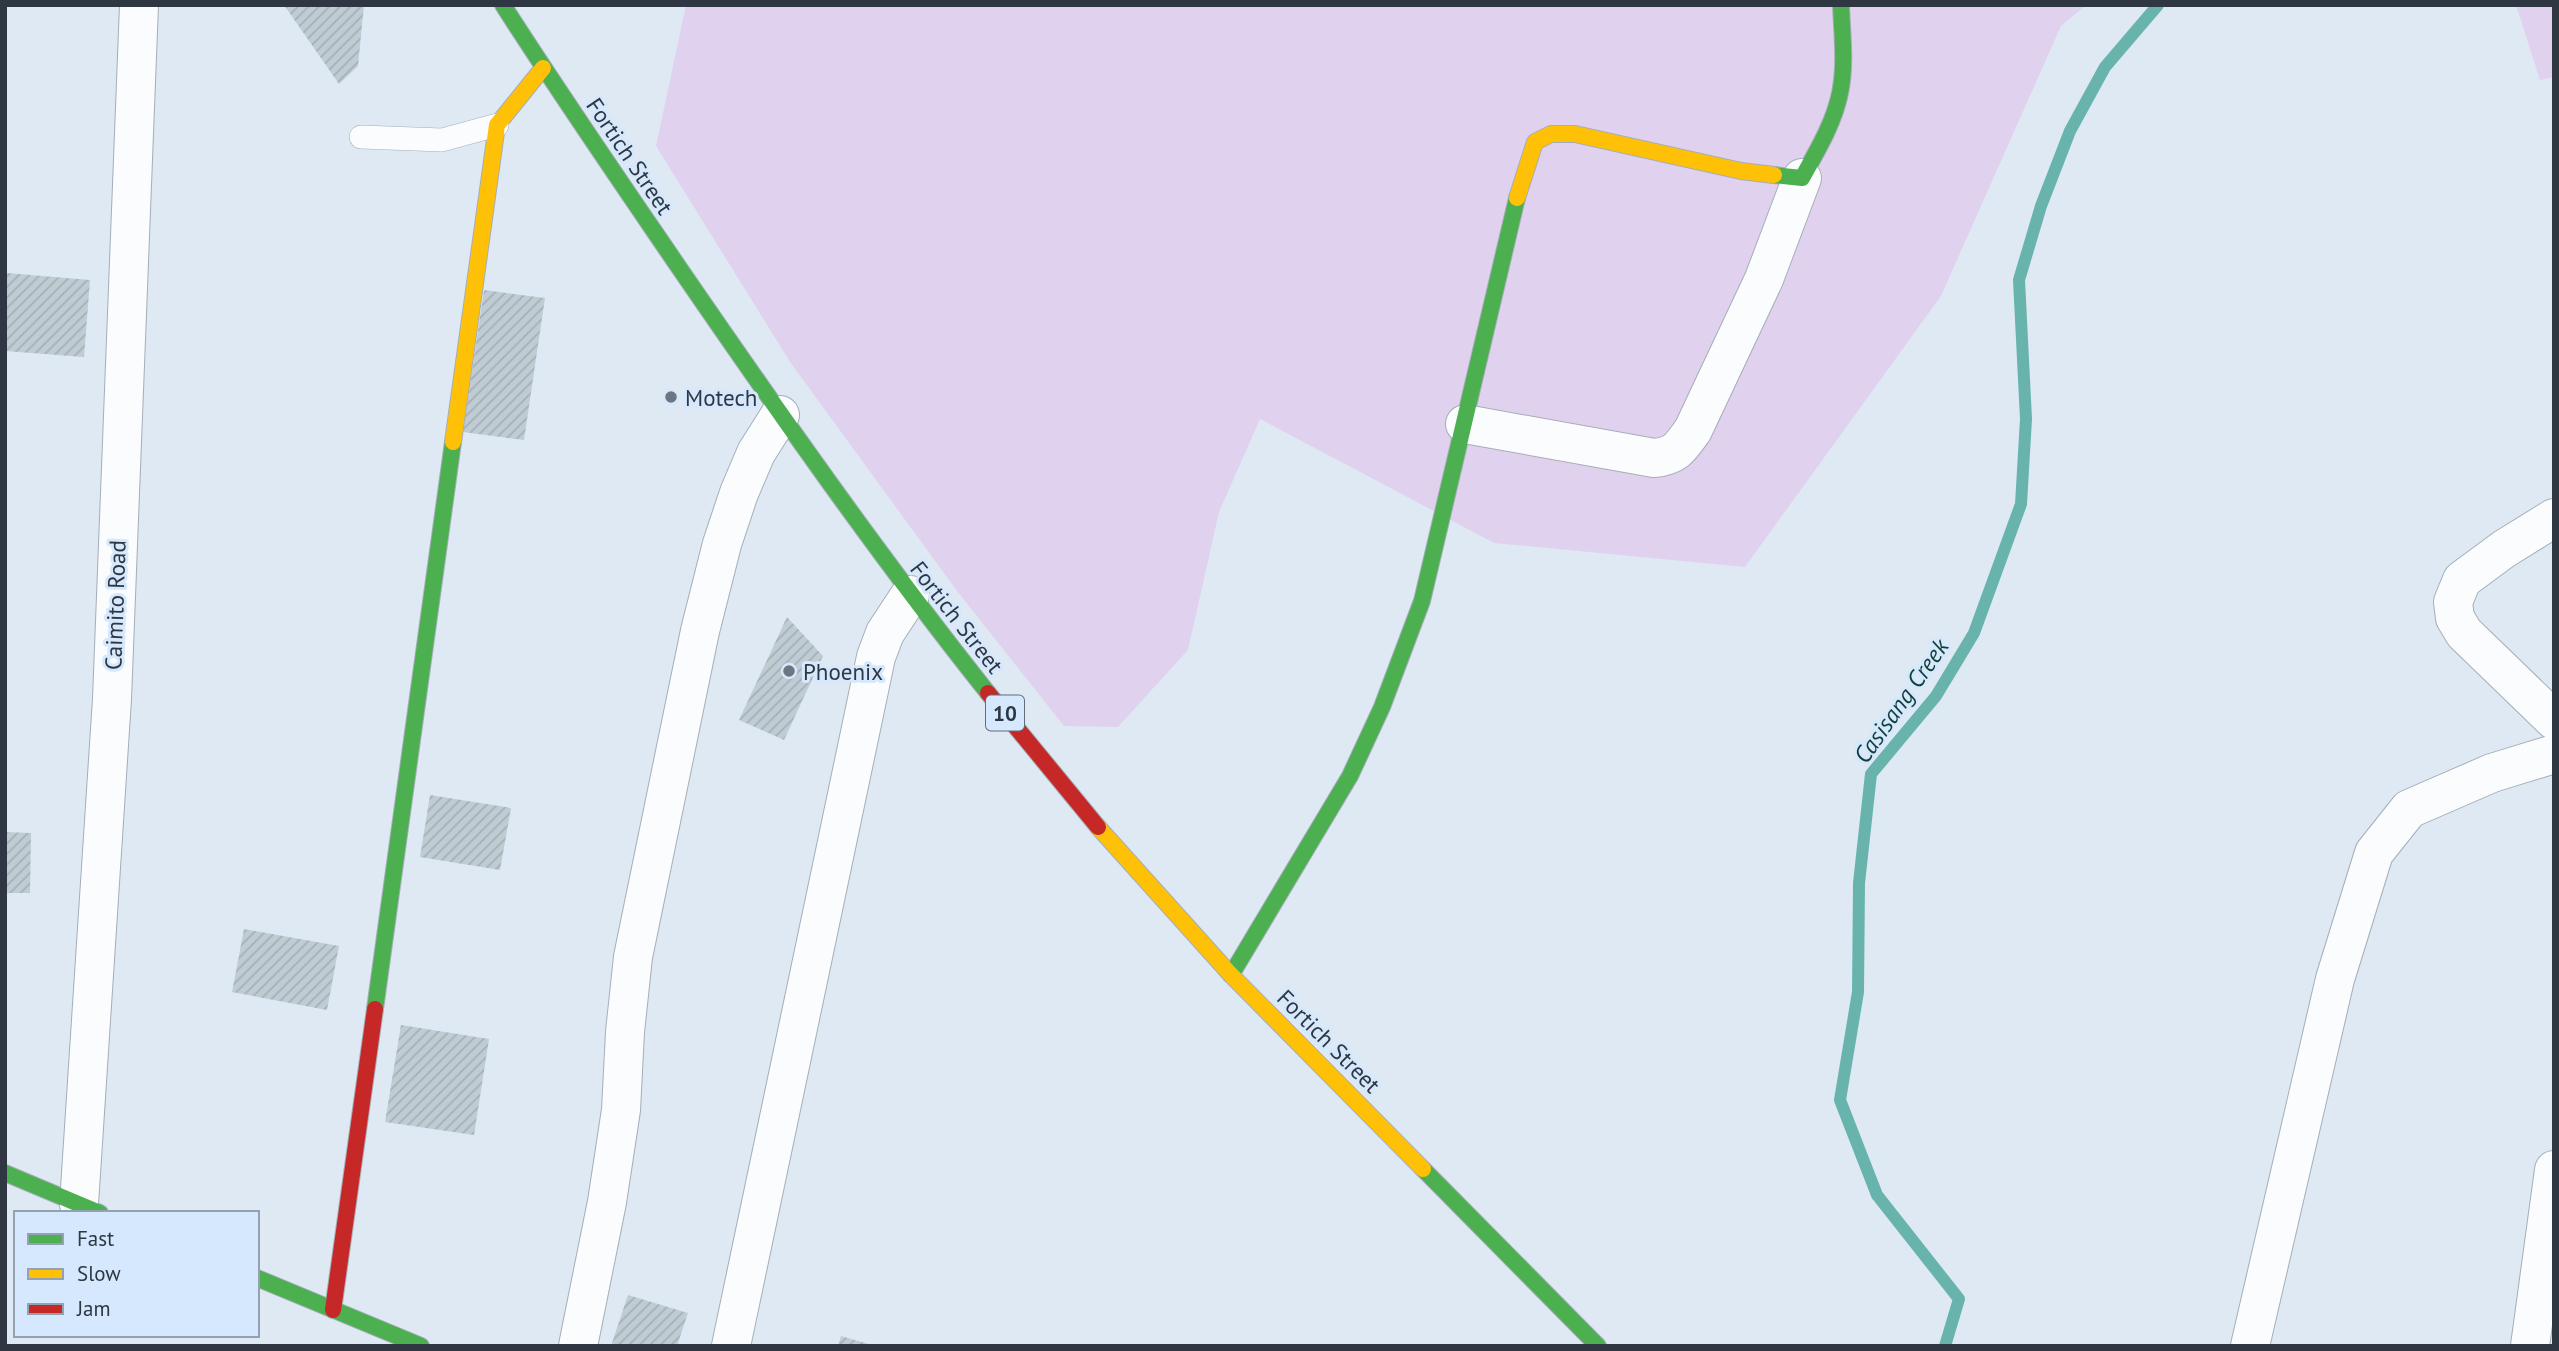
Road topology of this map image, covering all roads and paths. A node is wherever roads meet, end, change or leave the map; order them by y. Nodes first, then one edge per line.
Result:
1 (139, 5) edge
2 (503, 5) edge
3 (1841, 5) edge
4 (543, 68) junction
5 (497, 125) junction
6 (360, 137) dead end
7 (1801, 178) junction
8 (780, 415) junction
9 (1465, 424) junction
10 (2554, 518) edge
11 (909, 595) junction
12 (2554, 720) edge
13 (2554, 754) edge
14 (1231, 975) junction
15 (2554, 1170) edge
16 (5, 1173) edge
17 (90, 1208) edge
18 (259, 1279) edge
19 (333, 1310) junction
20 (421, 1346) edge
21 (578, 1346) edge
22 (731, 1346) edge
23 (1598, 1346) edge
24 (2249, 1346) edge
25 (2530, 1346) edge

1 - 17 street, Caimito Road
2 - 4 main road, Fortich Street / 10
3 - 7 main road
4 - 5 main road
4 - 8 main road, Fortich Street / 10
5 - 6 lane
5 - 19 main road
7 - 9 street
7 - 9 main road
8 - 11 main road, Fortich Street / 10
8 - 21 street
9 - 14 main road
10 - 12 street
11 - 14 main road, Fortich Street / 10
11 - 22 street
13 - 24 street
14 - 23 main road, Fortich Street / 10
15 - 25 street
16 - 17 main road
18 - 19 main road
19 - 20 main road

